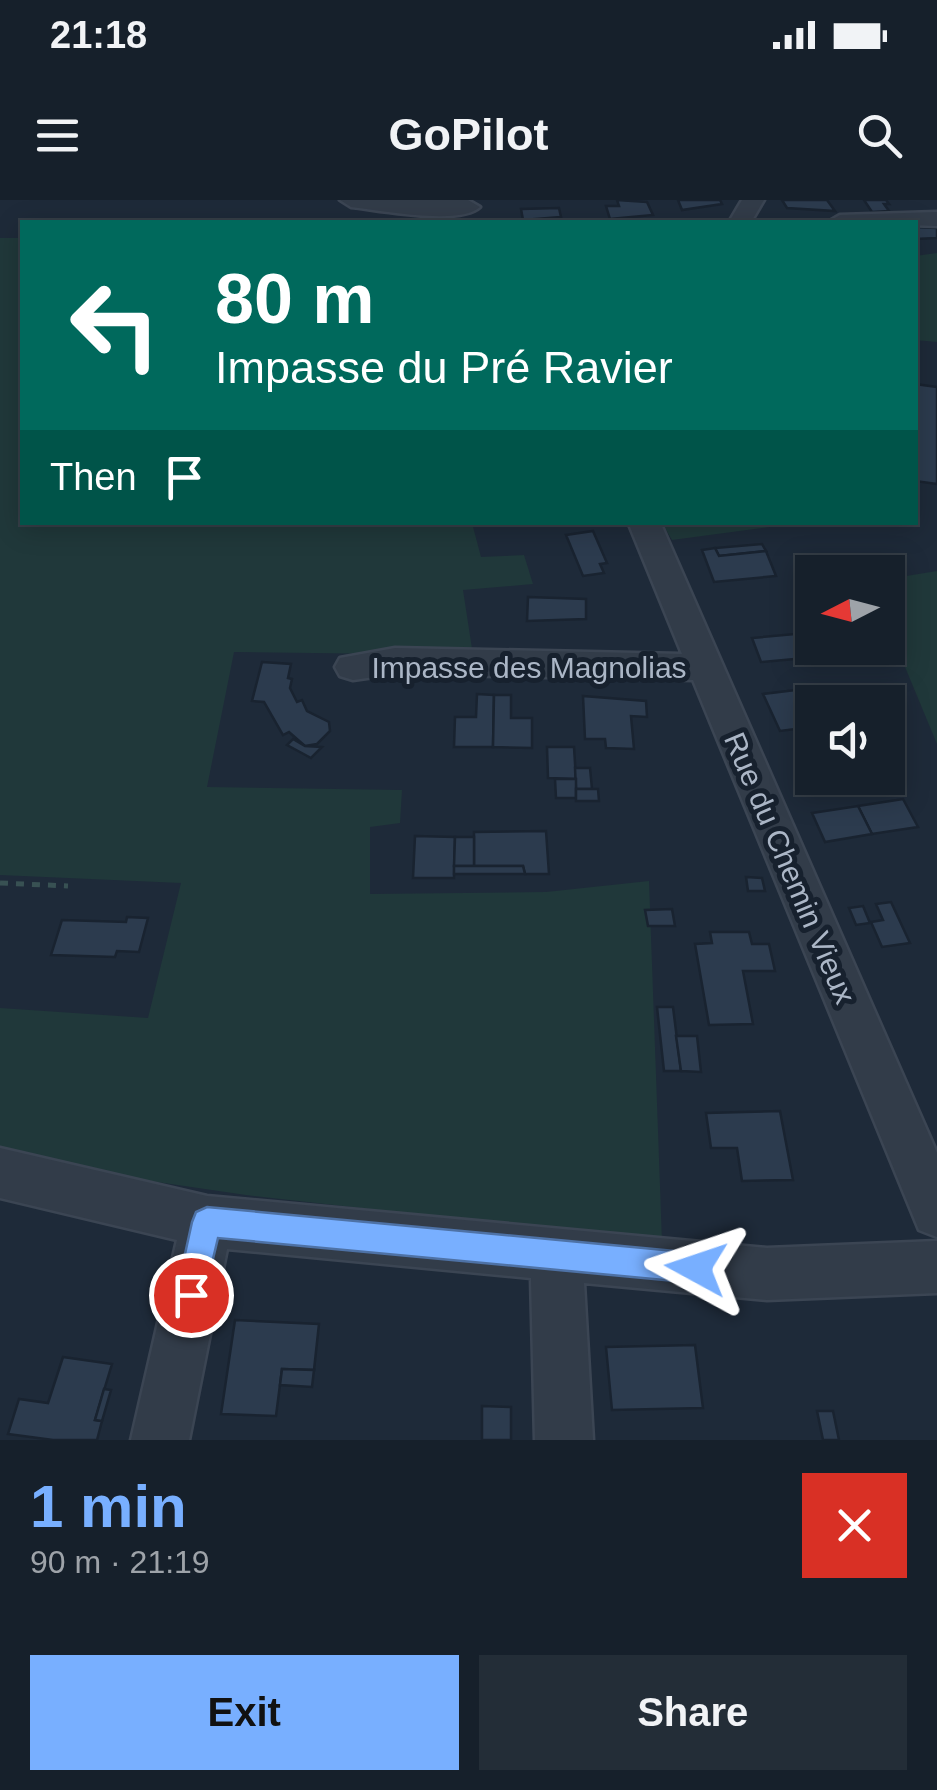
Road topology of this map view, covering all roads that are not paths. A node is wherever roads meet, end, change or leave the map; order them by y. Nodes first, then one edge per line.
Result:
1 (352, 200) edge
2 (471, 210) edge
3 (934, 212) edge
4 (859, 220) edge
5 (645, 525) edge
6 (353, 667) dead end
7 (706, 668) junction
8 (919, 1133) edge
9 (0, 1173) edge
10 (937, 1212) edge
11 (207, 1222) junction
12 (556, 1256) junction
13 (937, 1268) edge
14 (160, 1440) edge
15 (564, 1440) edge

1 - 2 street
3 - 4 street
5 - 7 street, Rue du Chemin Vieux
6 - 7 street, Impasse des Magnolias
7 - 8 street, Rue du Chemin Vieux
8 - 10 street, Rue du Chemin Vieux
9 - 11 street
11 - 12 street
11 - 14 street
12 - 13 street
12 - 15 street

